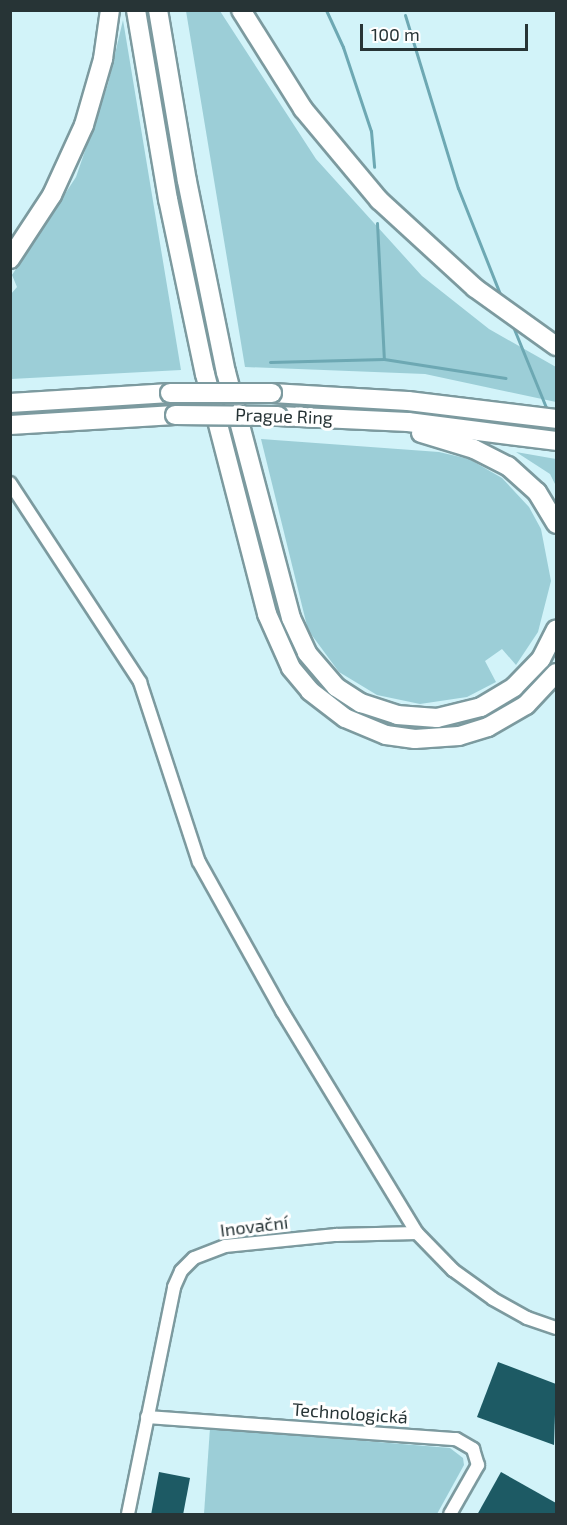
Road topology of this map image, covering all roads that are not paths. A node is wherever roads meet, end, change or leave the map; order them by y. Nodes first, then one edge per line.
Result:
1 (110, 10) edge
2 (136, 10) edge
3 (158, 10) edge
4 (241, 10) edge
5 (10, 259) edge
6 (556, 346) edge
7 (10, 403) edge
8 (556, 418) edge
9 (358, 419) junction
10 (10, 425) edge
11 (548, 440) edge
12 (10, 483) edge
13 (556, 524) edge
14 (556, 630) edge
15 (556, 673) edge
16 (417, 1233) junction
17 (556, 1328) edge
18 (147, 1417) junction
19 (128, 1515) edge
20 (450, 1515) edge

1 - 5 highway
2 - 15 highway
3 - 14 highway
4 - 6 highway
7 - 8 highway, Prague Ring, bridge
9 - 10 highway, Prague Ring, bridge
9 - 11 highway, Prague Ring
9 - 13 highway
12 - 16 street
16 - 17 street
16 - 18 street, Inovační
18 - 19 street, Inovační
18 - 20 street, Technologická

